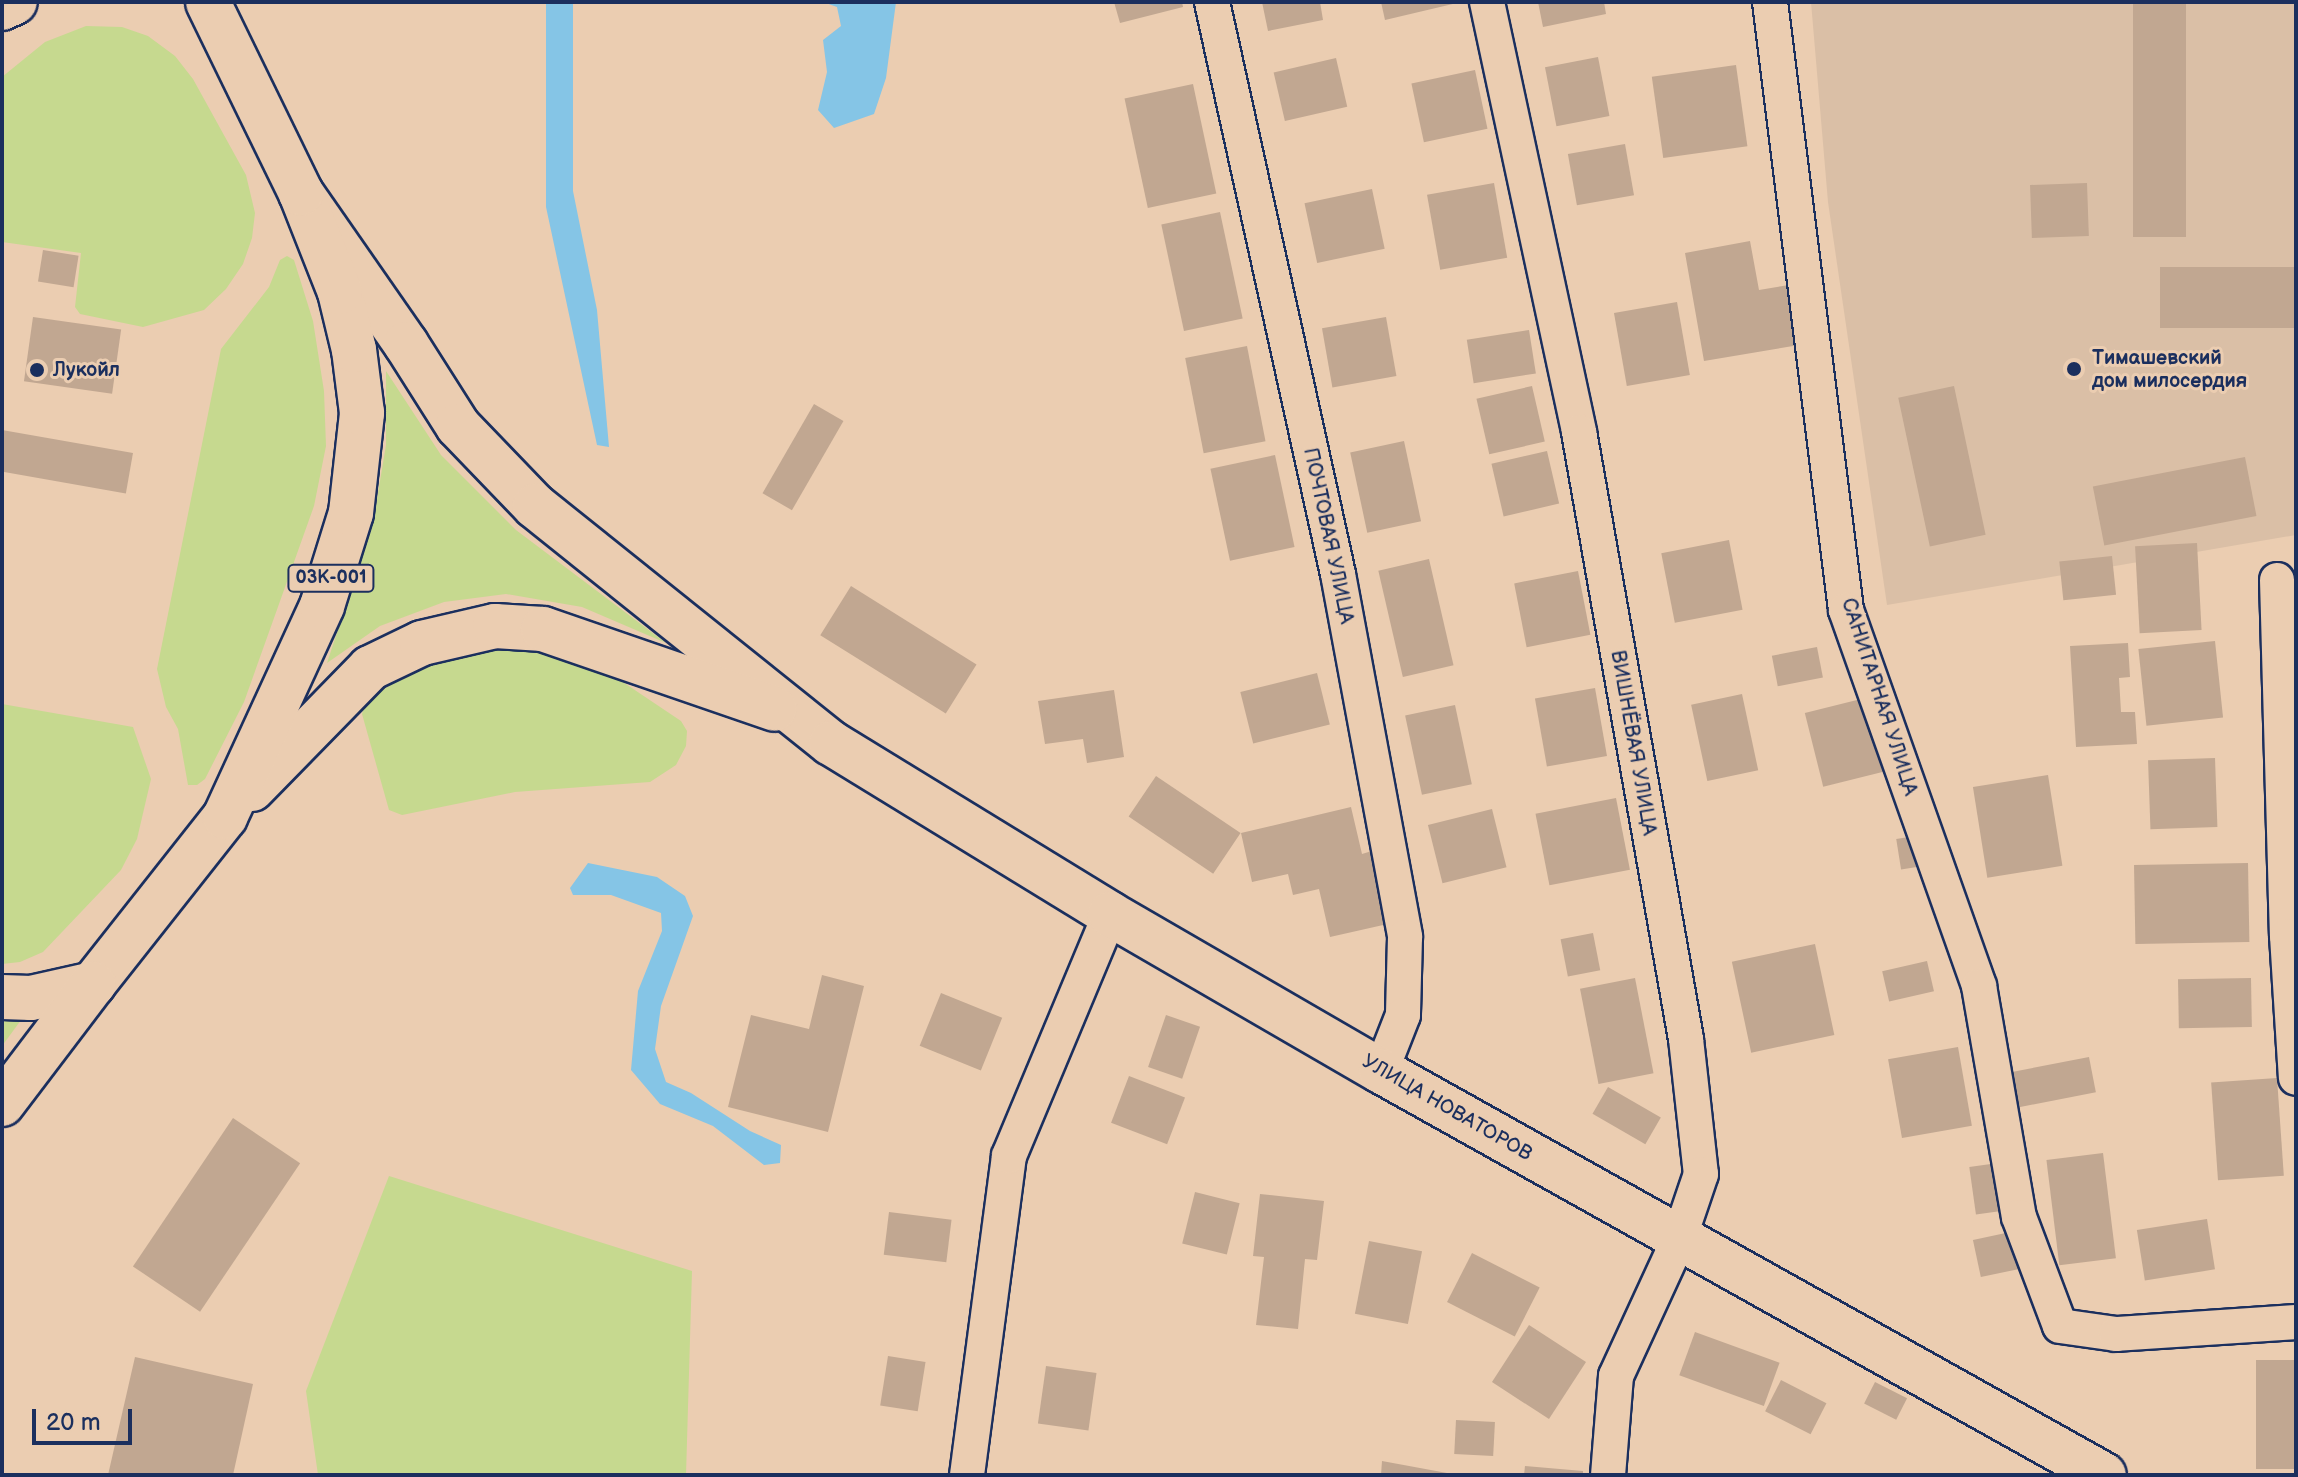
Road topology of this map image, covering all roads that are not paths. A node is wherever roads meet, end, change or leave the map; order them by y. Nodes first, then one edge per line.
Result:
1 (15, 2) edge
2 (183, 2) edge
3 (208, 2) edge
4 (1212, 2) edge
5 (1487, 2) edge
6 (1770, 2) edge
7 (2, 8) edge
8 (226, 41) junction
9 (301, 193) junction
10 (2277, 580) dead end
11 (803, 719) junction
12 (225, 817) junction
13 (1110, 914) junction
14 (93, 984) junction
15 (2, 997) edge
16 (1381, 1071) junction
17 (2296, 1078) edge
18 (2, 1104) edge
19 (1679, 1239) junction
20 (2296, 1322) edge
21 (967, 1475) edge
22 (1608, 1475) edge
23 (2104, 1475) edge

1 - 7 main road
2 - 8 main road, 03К-001
3 - 8 main road, 03К-001
4 - 16 street, ПОЧТОВАЯ УЛИЦА
5 - 19 street, ВИШНЁВАЯ УЛИЦА
6 - 20 street, САНИТАРНАЯ УЛИЦА
8 - 9 main road, 03К-001
9 - 11 main road, УЛИЦА НОВАТОРОВ
9 - 12 main road, 03К-001
10 - 17 street
11 - 12 main road
11 - 13 main road, УЛИЦА НОВАТОРОВ
12 - 14 main road, 03К-001
13 - 16 main road, УЛИЦА НОВАТОРОВ
13 - 21 street
14 - 15 main road
14 - 18 main road, 03К-001
16 - 19 main road, УЛИЦА НОВАТОРОВ
19 - 22 street, ВИШНЁВАЯ УЛИЦА
19 - 23 main road, УЛИЦА НОВАТОРОВ

